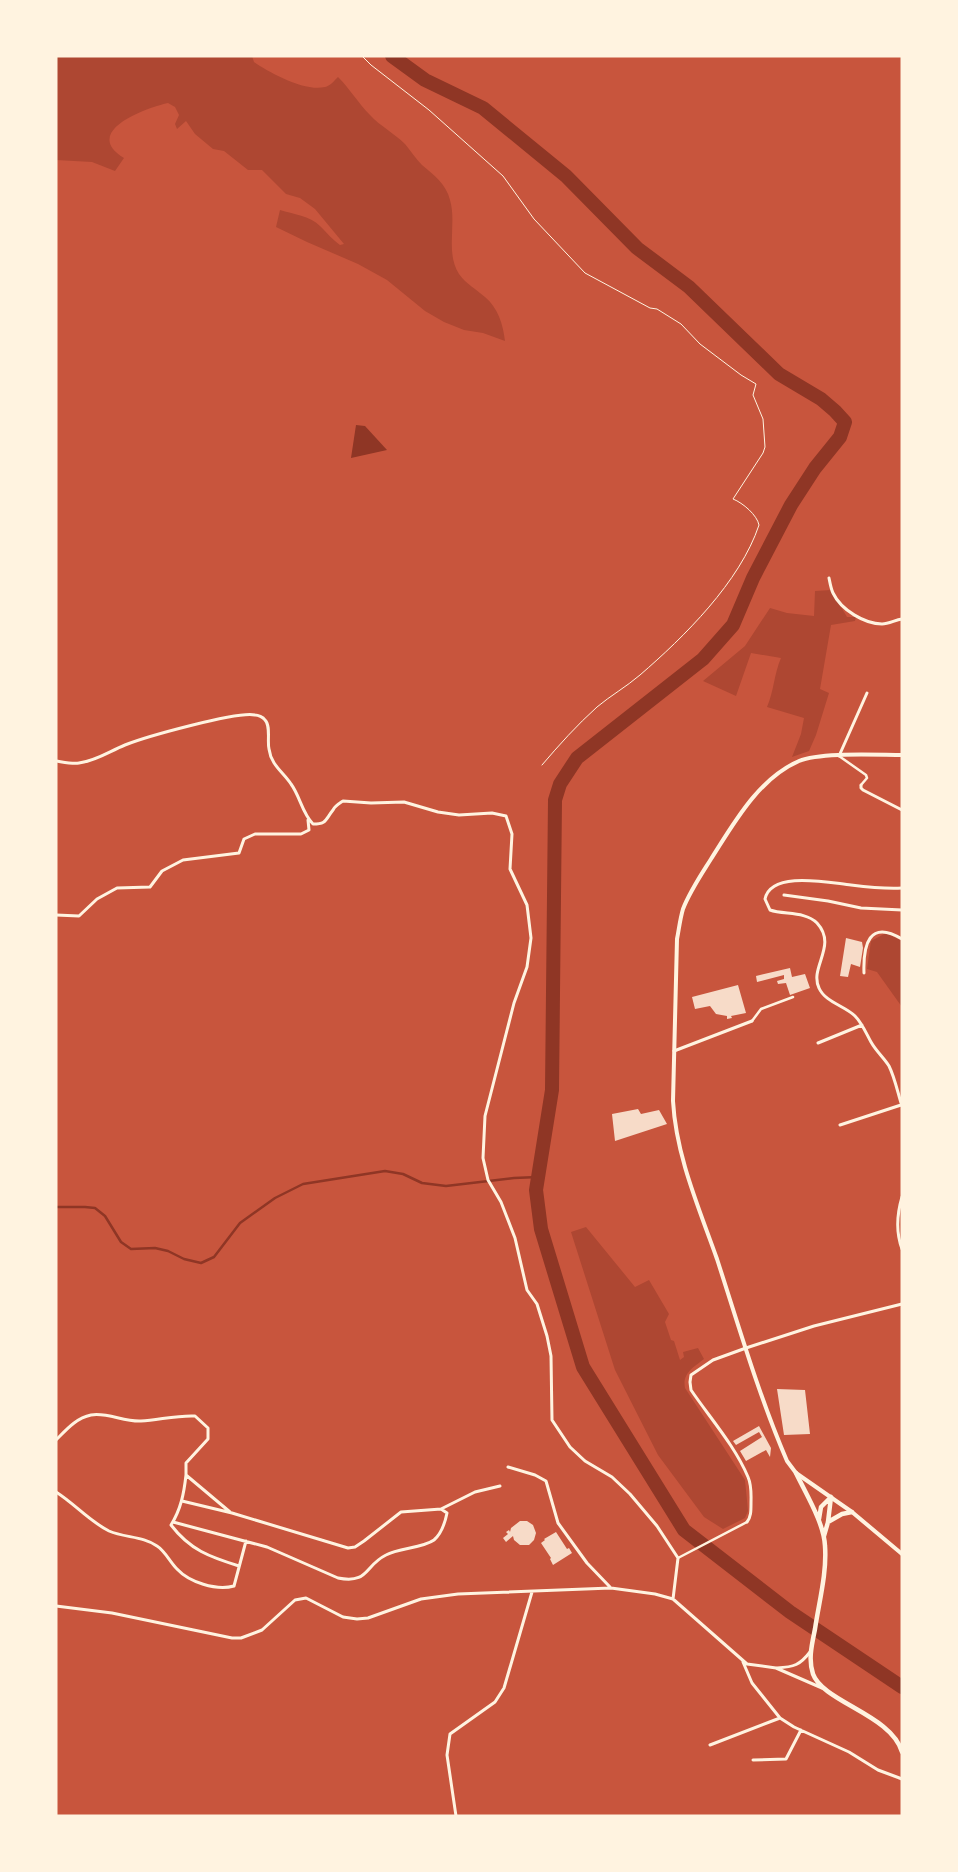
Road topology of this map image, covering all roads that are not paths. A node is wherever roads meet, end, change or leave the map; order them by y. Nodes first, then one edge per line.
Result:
1 (829, 578) dead end
2 (902, 619) edge
3 (867, 693) dead end
4 (902, 755) edge
5 (839, 756) junction
6 (56, 761) edge
7 (861, 784) joint
8 (902, 810) edge
9 (308, 819) junction
10 (902, 888) edge
11 (784, 895) dead end
12 (902, 910) edge
13 (56, 915) edge
14 (902, 939) edge
15 (864, 973) dead end
16 (793, 997) dead end
17 (752, 1021) joint
18 (862, 1024) junction
19 (818, 1042) dead end
20 (674, 1051) junction
21 (901, 1106) edge
22 (840, 1125) dead end
23 (902, 1197) edge
24 (902, 1249) edge
25 (902, 1304) edge
26 (746, 1348) junction
27 (56, 1440) edge
28 (508, 1467) dead end
29 (796, 1472) junction
30 (186, 1475) junction
31 (500, 1486) dead end
32 (56, 1490) edge
33 (831, 1497) junction
34 (182, 1501) junction
35 (442, 1509) junction
36 (852, 1512) junction
37 (232, 1514) junction
38 (747, 1522) joint
39 (819, 1522) junction
40 (828, 1522) junction
41 (172, 1523) junction
42 (824, 1536) junction
43 (246, 1542) junction
44 (902, 1554) edge
45 (678, 1558) junction
46 (239, 1566) junction
47 (611, 1588) junction
48 (532, 1592) junction
49 (673, 1599) junction
50 (56, 1606) edge
51 (811, 1652) junction
52 (742, 1661) junction
53 (776, 1668) junction
54 (822, 1688) junction
55 (780, 1718) junction
56 (801, 1730) junction
57 (710, 1745) dead end
58 (902, 1752) edge
59 (752, 1760) dead end
60 (902, 1779) edge
61 (456, 1816) edge

1 - 2 street
3 - 5 street
4 - 5 street
5 - 7 street
5 - 20 street
6 - 9 street
7 - 8 street
9 - 13 street
9 - 45 street
10 - 18 street
11 - 12 street
14 - 15 street
16 - 17 street
17 - 20 street
18 - 19 street
18 - 21 street
20 - 26 street
21 - 22 street
23 - 24 street
25 - 26 street
26 - 29 street
26 - 38 street
27 - 30 street
28 - 47 street
29 - 33 street
29 - 39 main road
30 - 34 street
30 - 37 street
31 - 35 street
32 - 46 street
33 - 36 street
33 - 39 main road
33 - 40 main road
34 - 37 street
34 - 41 street
35 - 37 street
35 - 43 street
36 - 40 main road
36 - 44 street
38 - 45 street
39 - 42 main road
40 - 42 main road
41 - 43 street
41 - 46 street
42 - 51 main road
43 - 46 street
45 - 49 street
47 - 48 street
47 - 49 street
48 - 50 street
48 - 61 street
49 - 52 street
51 - 53 street
51 - 54 main road
52 - 53 street
52 - 55 street
53 - 54 street
54 - 58 main road
55 - 56 street
55 - 57 street
56 - 59 street
56 - 60 street

